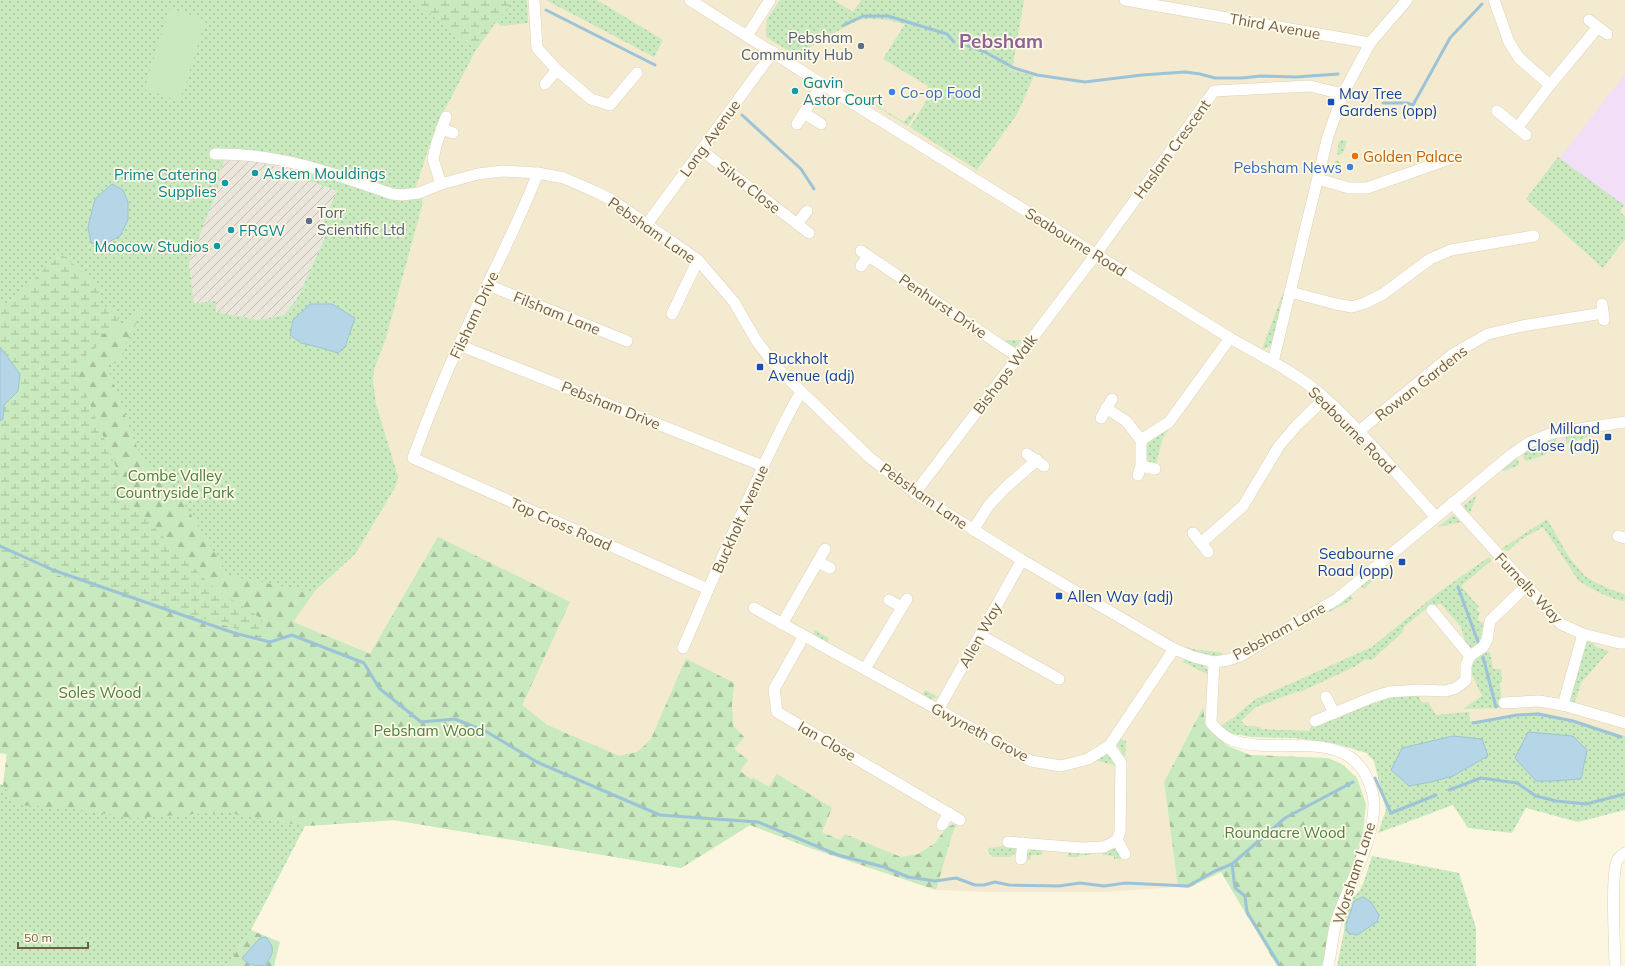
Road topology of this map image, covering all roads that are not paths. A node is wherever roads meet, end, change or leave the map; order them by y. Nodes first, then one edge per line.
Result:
1 (534, 0) edge
2 (690, 0) edge
3 (770, 0) edge
4 (1125, 0) edge
5 (1406, 0) edge
6 (1494, 0) edge
7 (1589, 20) dead end
8 (1598, 27) junction
9 (1607, 34) dead end
10 (747, 36) junction
11 (1370, 43) junction
12 (773, 52) junction
13 (557, 70) junction
14 (637, 73) dead end
15 (545, 84) dead end
16 (822, 84) junction
17 (1550, 85) junction
18 (1343, 94) junction
19 (1497, 111) dead end
20 (804, 113) junction
21 (446, 117) dead end
22 (797, 124) dead end
23 (821, 124) dead end
24 (442, 130) junction
25 (453, 133) dead end
26 (701, 150) junction
27 (215, 154) dead end
28 (1450, 162) dead end
29 (538, 173) junction
30 (1318, 180) junction
31 (441, 184) junction
32 (807, 211) dead end
33 (647, 224) junction
34 (797, 224) junction
35 (809, 233) dead end
36 (1534, 236) dead end
37 (1096, 254) junction
38 (698, 260) junction
39 (861, 266) dead end
40 (488, 285) junction
41 (1290, 292) junction
42 (1603, 312) dead end
43 (672, 314) dead end
44 (1230, 338) junction
45 (627, 342) dead end
46 (459, 345) junction
47 (1018, 357) junction
48 (1274, 362) junction
49 (801, 392) junction
50 (1324, 398) junction
51 (1106, 408) dead end
52 (1625, 422) edge
53 (1358, 432) junction
54 (1141, 440) junction
55 (1027, 454) dead end
56 (413, 458) joint
57 (763, 466) junction
58 (1155, 469) dead end
59 (915, 493) junction
60 (1452, 503) junction
61 (1435, 516) junction
62 (973, 530) junction
63 (1194, 533) dead end
64 (1201, 543) junction
65 (825, 549) dead end
66 (1208, 552) dead end
67 (1022, 560) junction
68 (818, 562) junction
69 (830, 568) dead end
70 (1526, 586) junction
71 (708, 589) junction
72 (889, 600) dead end
73 (754, 608) dead end
74 (1432, 610) dead end
75 (782, 624) junction
76 (1583, 634) junction
77 (980, 635) junction
78 (804, 636) junction
79 (1625, 643) edge
80 (683, 648) dead end
81 (1174, 649) junction
82 (1470, 656) junction
83 (1214, 662) junction
84 (865, 670) junction
85 (1051, 679) dead end
86 (1326, 696) dead end
87 (1504, 703) dead end
88 (1563, 705) junction
89 (938, 710) junction
90 (1334, 713) junction
91 (1314, 721) dead end
92 (1625, 723) edge
93 (1110, 746) junction
94 (949, 813) junction
95 (960, 820) dead end
96 (942, 825) dead end
97 (1117, 840) junction
98 (1008, 842) dead end
99 (1023, 843) junction
100 (1625, 853) edge
101 (1125, 854) dead end
102 (1021, 860) dead end
103 (1620, 934) edge
104 (1328, 966) edge
105 (1615, 966) edge

1 - 13 street
2 - 10 street, Seabourne Road
3 - 10 street
4 - 11 street, Third Avenue
5 - 11 street
6 - 17 street
7 - 8 street
8 - 9 street
8 - 17 street
10 - 12 street, Seabourne Road
11 - 18 street
12 - 16 street, Seabourne Road
12 - 26 street, Long Avenue
13 - 14 street
13 - 15 street
16 - 20 street
16 - 37 street, Seabourne Road
17 - 19 street
18 - 30 street
18 - 37 street, Haslam Crescent
20 - 22 street
20 - 23 street
21 - 24 street
24 - 25 street
24 - 31 street
26 - 33 street, Long Avenue
26 - 34 street, Silva Close
27 - 31 street, Pebsham Lane
28 - 30 street
29 - 31 street, Pebsham Lane
29 - 33 street, Pebsham Lane
29 - 40 street, Filsham Drive
30 - 41 street
32 - 34 street
33 - 38 street, Pebsham Lane
34 - 35 street, Silva Close
36 - 41 street
37 - 44 street, Seabourne Road
37 - 47 street, Bishops Walk
38 - 43 street
38 - 49 street, Pebsham Lane
39 - 47 street, Penhurst Drive
40 - 45 street, Filsham Lane
40 - 46 street, Filsham Drive
41 - 48 street
42 - 53 street, Rowan Gardens
44 - 48 street, Seabourne Road
44 - 54 street
46 - 56 street, Filsham Drive
46 - 57 street, Pebsham Drive
47 - 59 street, Bishops Walk
48 - 50 street, Seabourne Road
49 - 57 street, Buckholt Avenue
49 - 59 street, Pebsham Lane
50 - 53 street, Seabourne Road
50 - 64 street
51 - 54 street
52 - 60 street, Pebsham Lane
53 - 61 street, Seabourne Road
54 - 58 street
55 - 62 street
56 - 71 street, Top Cross Road
57 - 71 street, Buckholt Avenue
59 - 62 street, Pebsham Lane
60 - 61 street, Pebsham Lane
60 - 70 street, Furnells Way
61 - 83 street, Pebsham Lane
62 - 67 street, Pebsham Lane
63 - 64 street
64 - 66 street
65 - 68 street
67 - 77 street, Allen Way
67 - 81 street, Pebsham Lane
68 - 69 street
68 - 75 street
70 - 76 street, Furnells Way
70 - 82 street
71 - 80 street, Buckholt Avenue
72 - 84 street
73 - 75 street, Gwyneth Grove
74 - 82 street
75 - 78 street, Gwyneth Grove
76 - 79 street, Furnells Way
76 - 88 street
77 - 85 street
77 - 89 street, Allen Way
78 - 84 street, Gwyneth Grove
78 - 94 street, Ian Close
81 - 83 street, Pebsham Lane
81 - 93 street, Gwyneth Grove
82 - 90 street
83 - 104 street, Worsham Lane
84 - 89 street, Gwyneth Grove
86 - 90 street
87 - 88 street
88 - 92 street
89 - 93 street, Gwyneth Grove
90 - 91 street
93 - 97 street
94 - 95 street, Ian Close
94 - 96 street
97 - 99 street
97 - 101 street
98 - 99 street
99 - 102 street
100 - 103 street
103 - 105 street

